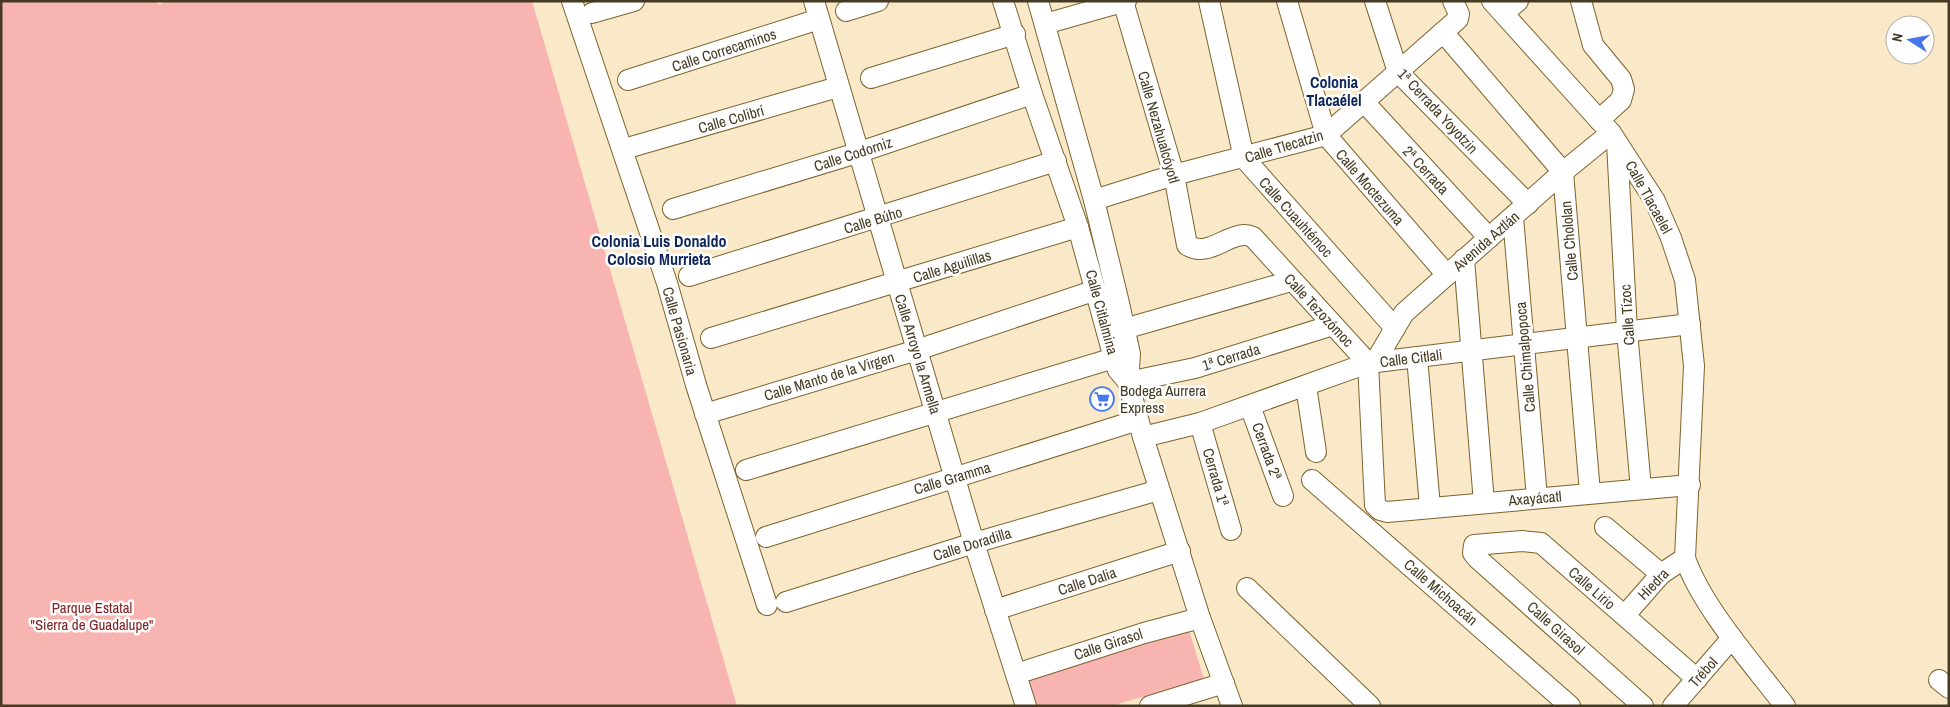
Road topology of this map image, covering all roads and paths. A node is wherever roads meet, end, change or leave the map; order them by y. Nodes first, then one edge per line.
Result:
1 (572, 1) edge
2 (634, 1) edge
3 (878, 1) edge
4 (1003, 1) edge
5 (1038, 1) edge
6 (1209, 1) edge
7 (1288, 1) edge
8 (1375, 1) edge
9 (1453, 1) edge
10 (1580, 1) edge
11 (1124, 2) edge
12 (1505, 5) edge
13 (816, 10) edge
14 (846, 11) dead end
15 (592, 13) dead end
16 (1045, 24) junction
17 (1443, 32) junction
18 (1015, 34) junction
19 (1398, 72) junction
20 (871, 78) dead end
21 (628, 80) dead end
22 (838, 87) junction
23 (1032, 94) junction
24 (1364, 102) junction
25 (1609, 131) junction
26 (1326, 135) junction
27 (624, 149) junction
28 (857, 153) junction
29 (1244, 158) junction
30 (1056, 161) junction
31 (1563, 172) junction
32 (1174, 175) junction
33 (1094, 200) junction
34 (1528, 204) junction
35 (673, 209) dead end
36 (1513, 217) junction
37 (879, 218) junction
38 (1078, 227) junction
39 (1489, 238) junction
40 (1194, 250) joint
41 (1464, 259) junction
42 (1447, 275) junction
43 (689, 276) dead end
44 (1291, 281) junction
45 (896, 284) junction
46 (1096, 290) junction
47 (1690, 324) junction
48 (1333, 325) junction
49 (1395, 328) junction
50 (1124, 329) junction
51 (1627, 331) junction
52 (711, 338) dead end
53 (1577, 338) junction
54 (1524, 344) junction
55 (917, 350) junction
56 (1472, 350) junction
57 (1417, 357) junction
58 (1114, 358) junction
59 (1372, 362) junction
60 (1128, 382) junction
61 (1306, 386) junction
62 (1250, 406) junction
63 (936, 413) junction
64 (705, 414) junction
65 (1200, 423) junction
66 (1140, 429) junction
67 (1316, 452) dead end
68 (746, 470) dead end
69 (954, 478) junction
70 (1312, 480) dead end
71 (1690, 485) junction
72 (1640, 489) junction
73 (1160, 490) junction
74 (1590, 494) junction
75 (1283, 496) dead end
76 (1537, 498) junction
77 (1484, 503) junction
78 (1430, 507) junction
79 (1605, 527) dead end
80 (1231, 530) dead end
81 (766, 537) dead end
82 (974, 543) junction
83 (1472, 548) joint
84 (1180, 551) junction
85 (1685, 558) junction
86 (1661, 574) junction
87 (1247, 588) dead end
88 (777, 604) joint
89 (995, 610) junction
90 (1625, 615) junction
91 (1200, 618) junction
92 (1732, 638) junction
93 (1016, 674) junction
94 (1698, 679) junction
95 (1230, 697) edge
96 (1681, 703) edge
97 (1026, 706) edge
98 (1150, 706) edge
99 (1370, 706) edge
100 (1570, 706) edge
101 (1644, 706) edge
102 (1785, 706) edge

1 - 27 street, Calle Pasionaria
2 - 15 street
3 - 14 street
4 - 18 street, Calle Citlalmina
5 - 16 street
6 - 29 street, Calle Cuauhtémoc
7 - 26 street, Calle Moctezuma
8 - 19 street, 1ª Cerrada Yoyotzin
9 - 17 street, Calle Tlecatzin
10 - 25 street, Avenida Aztlán
11 - 16 street
11 - 32 street, Calle Nezahualcóyotl
12 - 25 street, Calle Tlacaelel
13 - 21 street, Calle Correcaminos
13 - 22 street, Calle Arroyo la Armella
16 - 33 street
17 - 19 street, Calle Tlecatzin
17 - 31 street
18 - 20 street
18 - 23 street, Calle Citlalmina
19 - 24 street, Calle Tlecatzin
19 - 34 street, 1ª Cerrada Yoyotzin
22 - 27 street, Calle Colibrí
22 - 28 street, Calle Arroyo la Armella
23 - 28 street, Calle Codorniz
23 - 30 street, Calle Citlalmina
24 - 26 street, Calle Tlecatzin
24 - 39 street, 2ª Cerrada
25 - 31 street, Avenida Aztlán
25 - 47 street, Calle Tlacaelel
25 - 51 street, Calle Tízoc
26 - 29 street, Calle Tlecatzin
26 - 42 street, Calle Moctezuma
27 - 64 street, Calle Pasionaria
28 - 35 street, Calle Codorniz
28 - 37 street, Calle Arroyo la Armella
29 - 32 street, Calle Tlecatzin
29 - 49 street, Calle Cuauhtémoc
30 - 37 street, Calle Búho
30 - 38 street, Calle Citlalmina
31 - 34 street, Avenida Aztlán
31 - 53 street, Calle Chololan
32 - 33 street, Calle Tlecatzin
32 - 40 street, Calle Nezahualcóyotl
33 - 50 street
34 - 36 street, Avenida Aztlán
36 - 39 street, Avenida Aztlán
36 - 54 street, Calle Chimalpopoca
37 - 43 street, Calle Búho
37 - 45 street, Calle Arroyo la Armella
38 - 45 street, Calle Aguilillas
38 - 46 street, Calle Citlalmina
39 - 41 street, Avenida Aztlán
40 - 44 street, Calle Tezozómoc
41 - 42 street, Avenida Aztlán
41 - 56 street
42 - 49 street, Avenida Aztlán
44 - 48 street, Calle Tezozómoc
44 - 50 street
45 - 52 street, Calle Aguilillas
45 - 55 street, Calle Arroyo la Armella
46 - 55 street, Calle Manto de la Virgen
46 - 58 street, Calle Citlalmina
47 - 51 street, Calle Citlali
47 - 71 street, Calle Tlacaelel
48 - 59 street, Calle Tezozómoc
48 - 60 street, 1ª Cerrada
49 - 59 street, Avenida Aztlán
50 - 60 street
51 - 53 street, Calle Citlali
51 - 72 street, Calle Tízoc
53 - 54 street, Calle Citlali
53 - 74 street, Calle Chololan
54 - 56 street, Calle Citlali
54 - 76 street, Calle Chimalpopoca
55 - 63 street, Calle Arroyo la Armella
55 - 64 street, Calle Manto de la Virgen
56 - 57 street, Calle Citlali
56 - 77 street
57 - 59 street, Calle Citlali
57 - 78 street
58 - 60 street, Calle Citlalmina
58 - 63 street
59 - 61 street, Calle Citlali
59 - 78 street, Axayácatl
60 - 66 street, Calle Citlalmina
61 - 62 street, Calle Citlali
61 - 67 street
62 - 65 street, Calle Citlali
62 - 75 street, Cerrada 2ª
63 - 68 street
63 - 69 street, Calle Arroyo la Armella
64 - 88 street, Calle Pasionaria
65 - 66 street, Calle Citlali
65 - 80 street, Cerrada 1ª
66 - 69 street, Calle Gramma
66 - 73 street, Calle Citlalmina
69 - 81 street, Calle Gramma
69 - 82 street, Calle Arroyo la Armella
70 - 100 street, Calle Michoacán
71 - 72 street, Axayácatl
71 - 85 street, Calle Tlacaelel
72 - 74 street, Axayácatl
73 - 82 street, Calle Doradilla
73 - 84 street, Calle Citlalmina
74 - 76 street, Axayácatl
76 - 77 street, Axayácatl
77 - 78 street, Axayácatl
79 - 86 street
82 - 88 street, Calle Doradilla
82 - 89 street, Calle Arroyo la Armella
83 - 90 street, Calle Lirio
83 - 101 street, Calle Girasol
84 - 89 street, Calle Dalia
84 - 91 street, Calle Citlalmina
85 - 86 street, Hiedra
85 - 92 street
86 - 90 street, Hiedra
87 - 99 street
89 - 93 street, Calle Arroyo la Armella
90 - 94 street, Calle Lirio
91 - 93 street, Calle Girasol
91 - 95 street, Calle Citlalmina
92 - 94 street, Trébol
92 - 102 street
93 - 97 street, Calle Arroyo la Armella
94 - 96 street, Trébol
95 - 98 street

